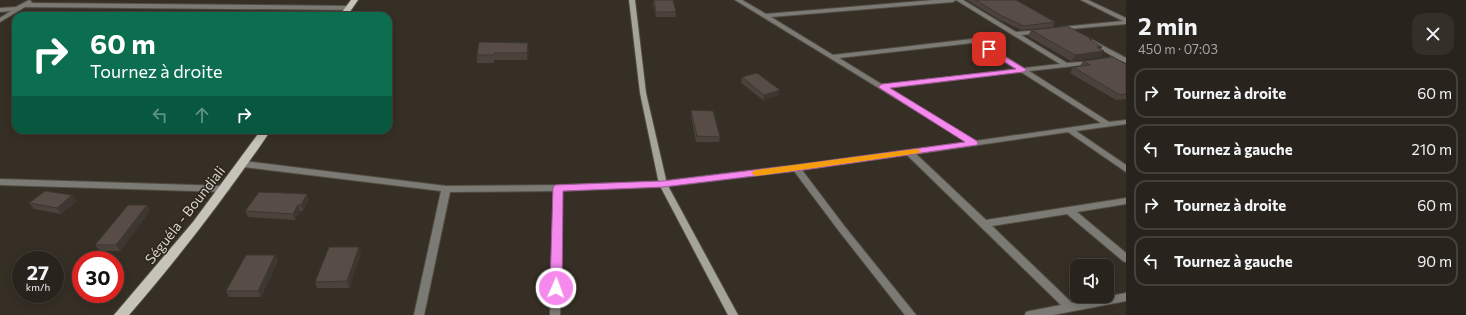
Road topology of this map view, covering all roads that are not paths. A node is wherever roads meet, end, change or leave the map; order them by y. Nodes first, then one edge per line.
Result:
1 (33, 0) edge
2 (355, 0) edge
3 (632, 0) edge
4 (738, 0) edge
5 (953, 0) edge
6 (959, 0) edge
7 (1084, 0) edge
8 (25, 5) junction
9 (349, 8) junction
10 (19, 9) junction
11 (0, 10) edge
12 (14, 12) edge
13 (346, 12) edge
14 (12, 13) edge
15 (765, 16) junction
16 (0, 20) edge
17 (1126, 21) edge
18 (1067, 28) junction
19 (1052, 30) edge
20 (1044, 31) edge
21 (1014, 34) junction
22 (1080, 36) edge
23 (1087, 39) edge
24 (833, 57) junction
25 (1123, 60) edge
26 (1066, 65) junction
27 (1023, 70) junction
28 (882, 87) junction
29 (1126, 122) edge
30 (1107, 124) junction
31 (1069, 130) junction
32 (263, 134) edge
33 (974, 143) junction
34 (909, 152) junction
35 (243, 164) junction
36 (796, 168) junction
37 (1126, 169) edge
38 (0, 182) edge
39 (663, 184) junction
40 (558, 188) junction
41 (226, 189) junction
42 (446, 189) junction
43 (1126, 201) edge
44 (1069, 210) junction
45 (984, 224) junction
46 (1126, 258) edge
47 (1126, 297) edge
48 (1070, 307) junction
49 (121, 315) edge
50 (419, 315) edge
51 (555, 315) edge
52 (733, 315) edge
53 (912, 315) edge
54 (1030, 315) edge

1 - 8 street
2 - 9 main road
3 - 39 main road
4 - 15 street
5 - 15 street
6 - 21 street
7 - 17 street
8 - 9 street
8 - 10 street
9 - 13 main road
10 - 11 street
10 - 12 street
14 - 16 street
15 - 24 street
17 - 18 street
18 - 19 street
18 - 22 street
20 - 21 street
21 - 26 street
23 - 25 street
24 - 27 street
24 - 28 street
25 - 26 street
26 - 27 street
27 - 28 street
27 - 30 street
28 - 33 street
29 - 30 street
30 - 31 street
31 - 33 street
31 - 37 street
32 - 35 main road, Séguéla - Boundiali
33 - 34 street
34 - 36 street
34 - 45 street
35 - 41 main road, Séguéla - Boundiali
35 - 42 street
36 - 39 street
36 - 53 street
38 - 41 street
39 - 40 street
39 - 52 main road
40 - 42 street
40 - 51 street
41 - 49 main road, Séguéla - Boundiali
42 - 50 street
43 - 44 street
44 - 45 street
44 - 46 street
45 - 48 street
47 - 48 street
48 - 54 street

